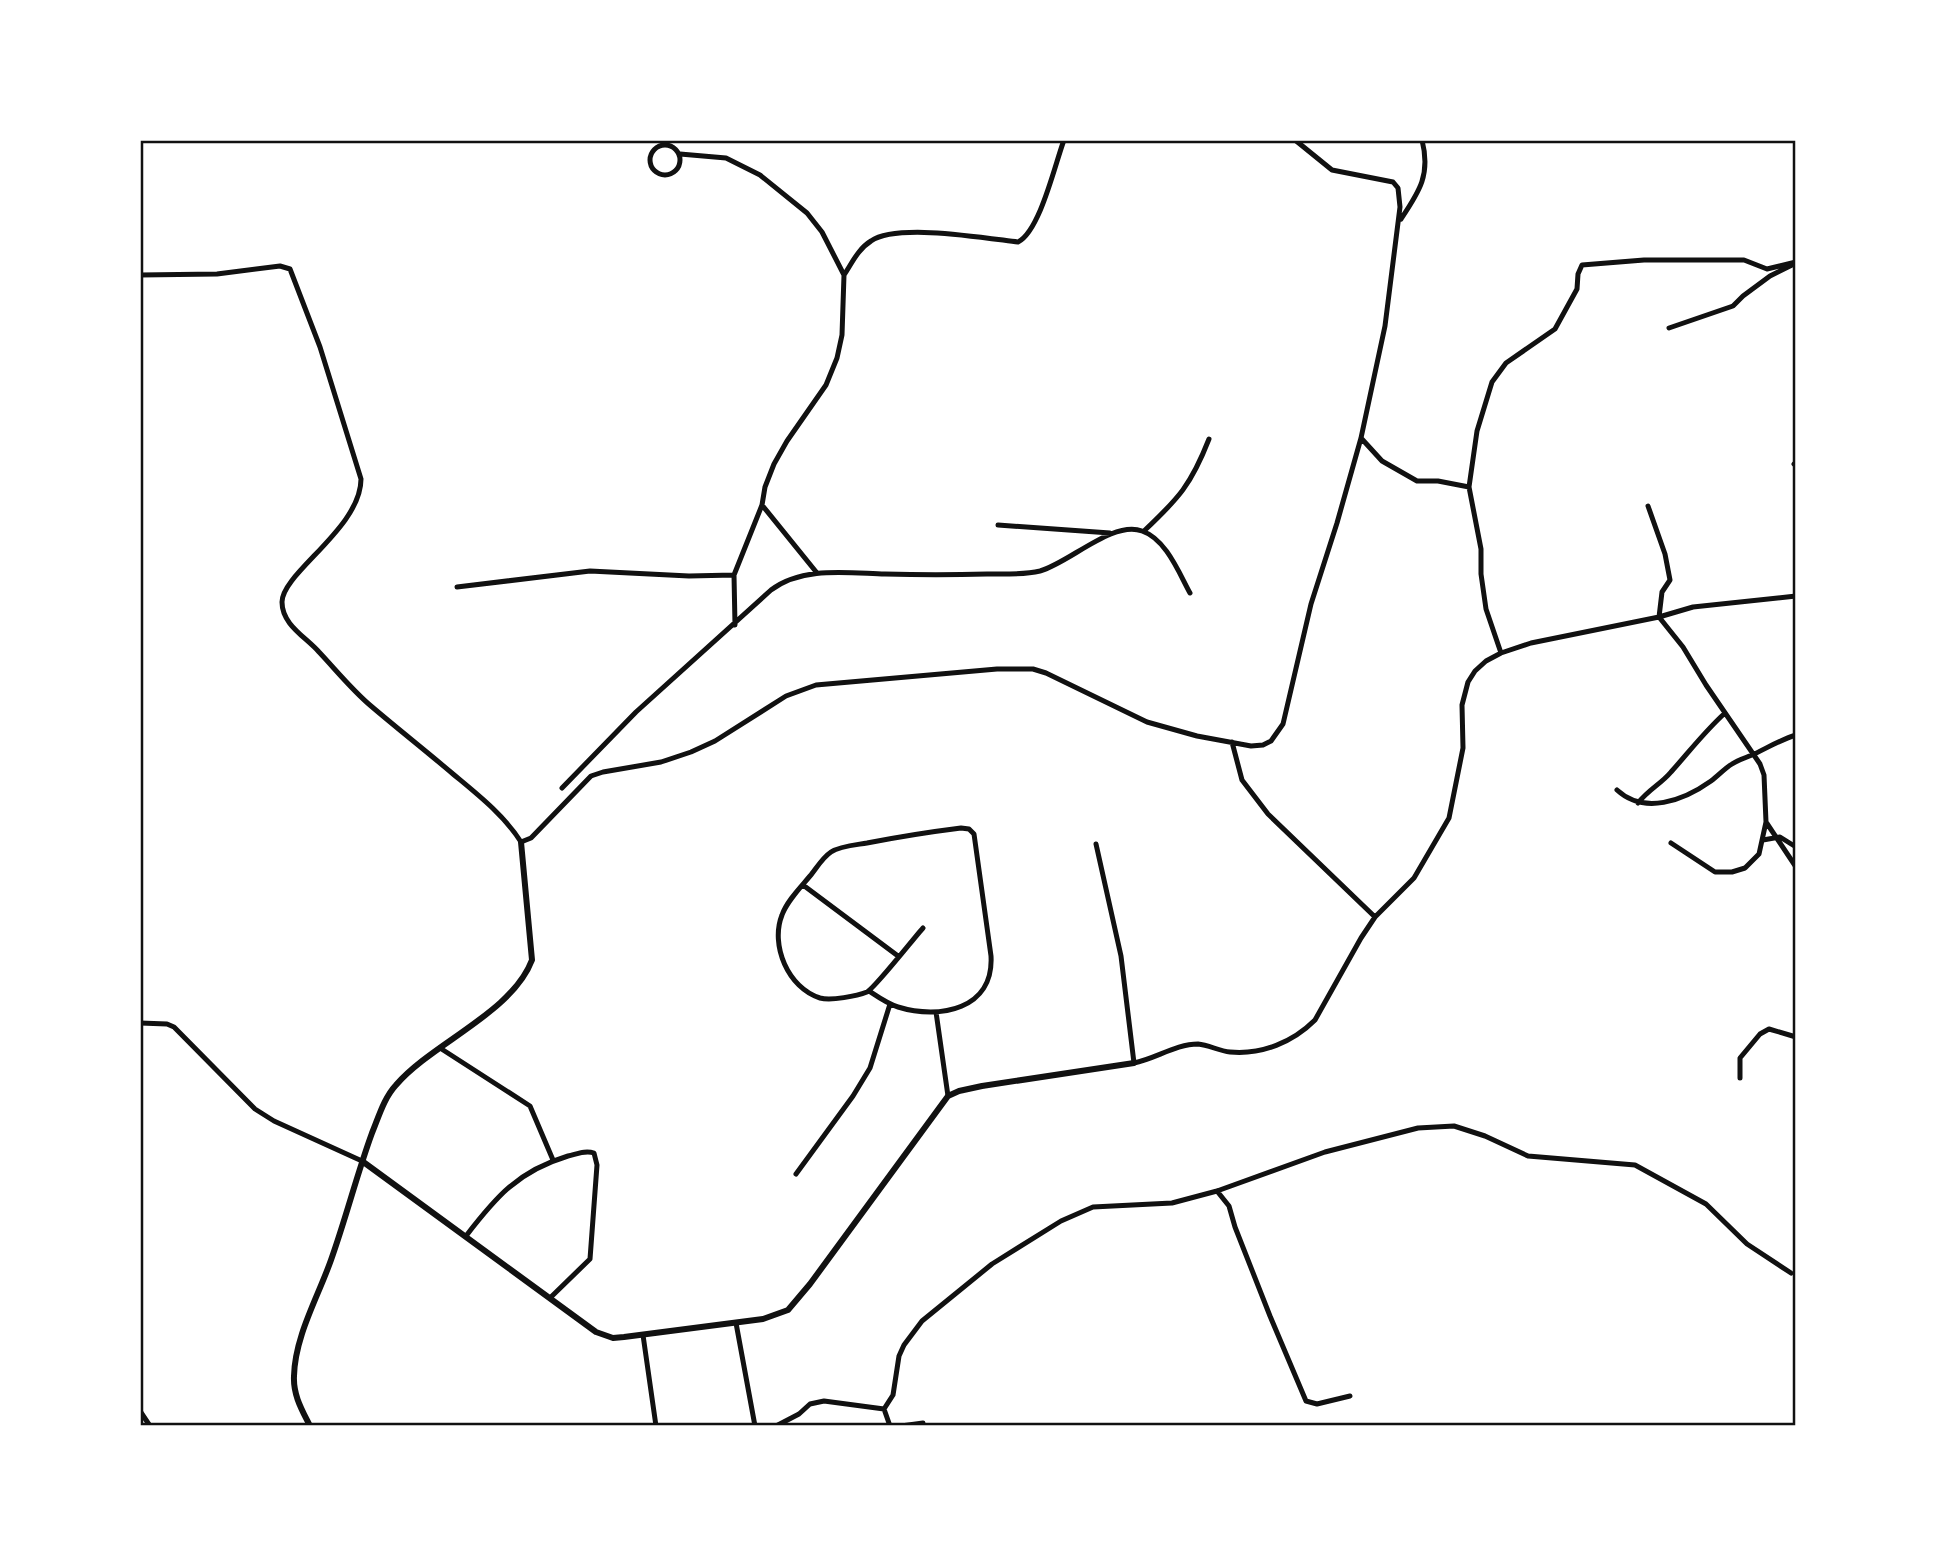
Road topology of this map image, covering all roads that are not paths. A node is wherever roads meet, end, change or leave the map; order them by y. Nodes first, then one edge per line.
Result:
1 (1063, 140) edge
2 (1295, 140) edge
3 (1422, 140) edge
4 (680, 154) junction
5 (1399, 222) junction
6 (1796, 263) edge
7 (140, 275) edge
8 (844, 275) junction
9 (1669, 328) dead end
10 (1361, 438) junction
11 (1209, 439) dead end
12 (1469, 487) junction
13 (762, 505) junction
14 (1648, 506) dead end
15 (998, 526) dead end
16 (1143, 531) junction
17 (1113, 533) junction
18 (817, 573) junction
19 (734, 575) junction
20 (457, 587) dead end
21 (1190, 593) dead end
22 (1796, 597) edge
23 (1659, 617) junction
24 (735, 625) junction
25 (1501, 653) junction
26 (1724, 713) junction
27 (1796, 735) edge
28 (1232, 742) junction
29 (1754, 754) junction
30 (562, 788) dead end
31 (1617, 790) dead end
32 (1638, 803) junction
33 (1766, 822) junction
34 (1775, 837) junction
35 (1763, 840) junction
36 (521, 842) junction
37 (1671, 843) dead end
38 (1096, 844) dead end
39 (1796, 847) edge
40 (1796, 867) edge
41 (803, 885) junction
42 (1375, 917) junction
43 (923, 928) dead end
44 (898, 956) junction
45 (869, 991) junction
46 (890, 1004) junction
47 (936, 1012) junction
48 (140, 1023) edge
49 (1796, 1037) edge
50 (440, 1048) junction
51 (1134, 1063) junction
52 (1740, 1078) dead end
53 (948, 1096) junction
54 (553, 1160) junction
55 (362, 1161) junction
56 (796, 1174) dead end
57 (1217, 1191) junction
58 (466, 1236) junction
59 (1791, 1273) dead end
60 (551, 1297) junction
61 (736, 1323) junction
62 (643, 1335) junction
63 (1350, 1396) dead end
64 (884, 1409) junction
65 (140, 1411) edge
66 (923, 1423) dead end
67 (150, 1426) edge
68 (310, 1426) edge
69 (656, 1426) edge
70 (755, 1426) edge
71 (776, 1426) edge
72 (890, 1426) edge
73 (901, 1426) edge

1 - 8 street
2 - 5 street
3 - 5 street
4 - 4 street
4 - 8 street
5 - 10 street
6 - 9 street
6 - 12 street
7 - 36 street
8 - 13 street
10 - 12 street
10 - 28 street
11 - 16 street
12 - 25 street
13 - 18 street
13 - 19 street
14 - 23 street
15 - 17 street
16 - 17 street
16 - 21 street
17 - 18 street
18 - 24 street
19 - 20 street
19 - 24 street
22 - 23 street
23 - 25 street
23 - 26 street
24 - 30 street
25 - 42 street
26 - 29 street
26 - 32 street
27 - 29 street
28 - 36 street
28 - 42 street
29 - 32 street
29 - 33 street
31 - 32 street
33 - 34 street
33 - 35 street
34 - 35 street
34 - 39 street
34 - 40 street
35 - 37 street
36 - 50 street
38 - 51 street
41 - 44 street
41 - 45 street
41 - 47 street
42 - 51 street
43 - 44 street
44 - 45 street
45 - 46 street
46 - 47 street
46 - 56 street
47 - 53 street
48 - 55 street
49 - 52 street
50 - 54 street
50 - 55 street
51 - 53 street
53 - 61 street
54 - 58 street
54 - 60 street
55 - 58 street
55 - 68 street
57 - 59 street
57 - 63 street
57 - 64 street
58 - 60 street
60 - 62 street
61 - 62 street
61 - 70 street
62 - 69 street
64 - 71 street
64 - 72 street
65 - 67 street
66 - 73 street

